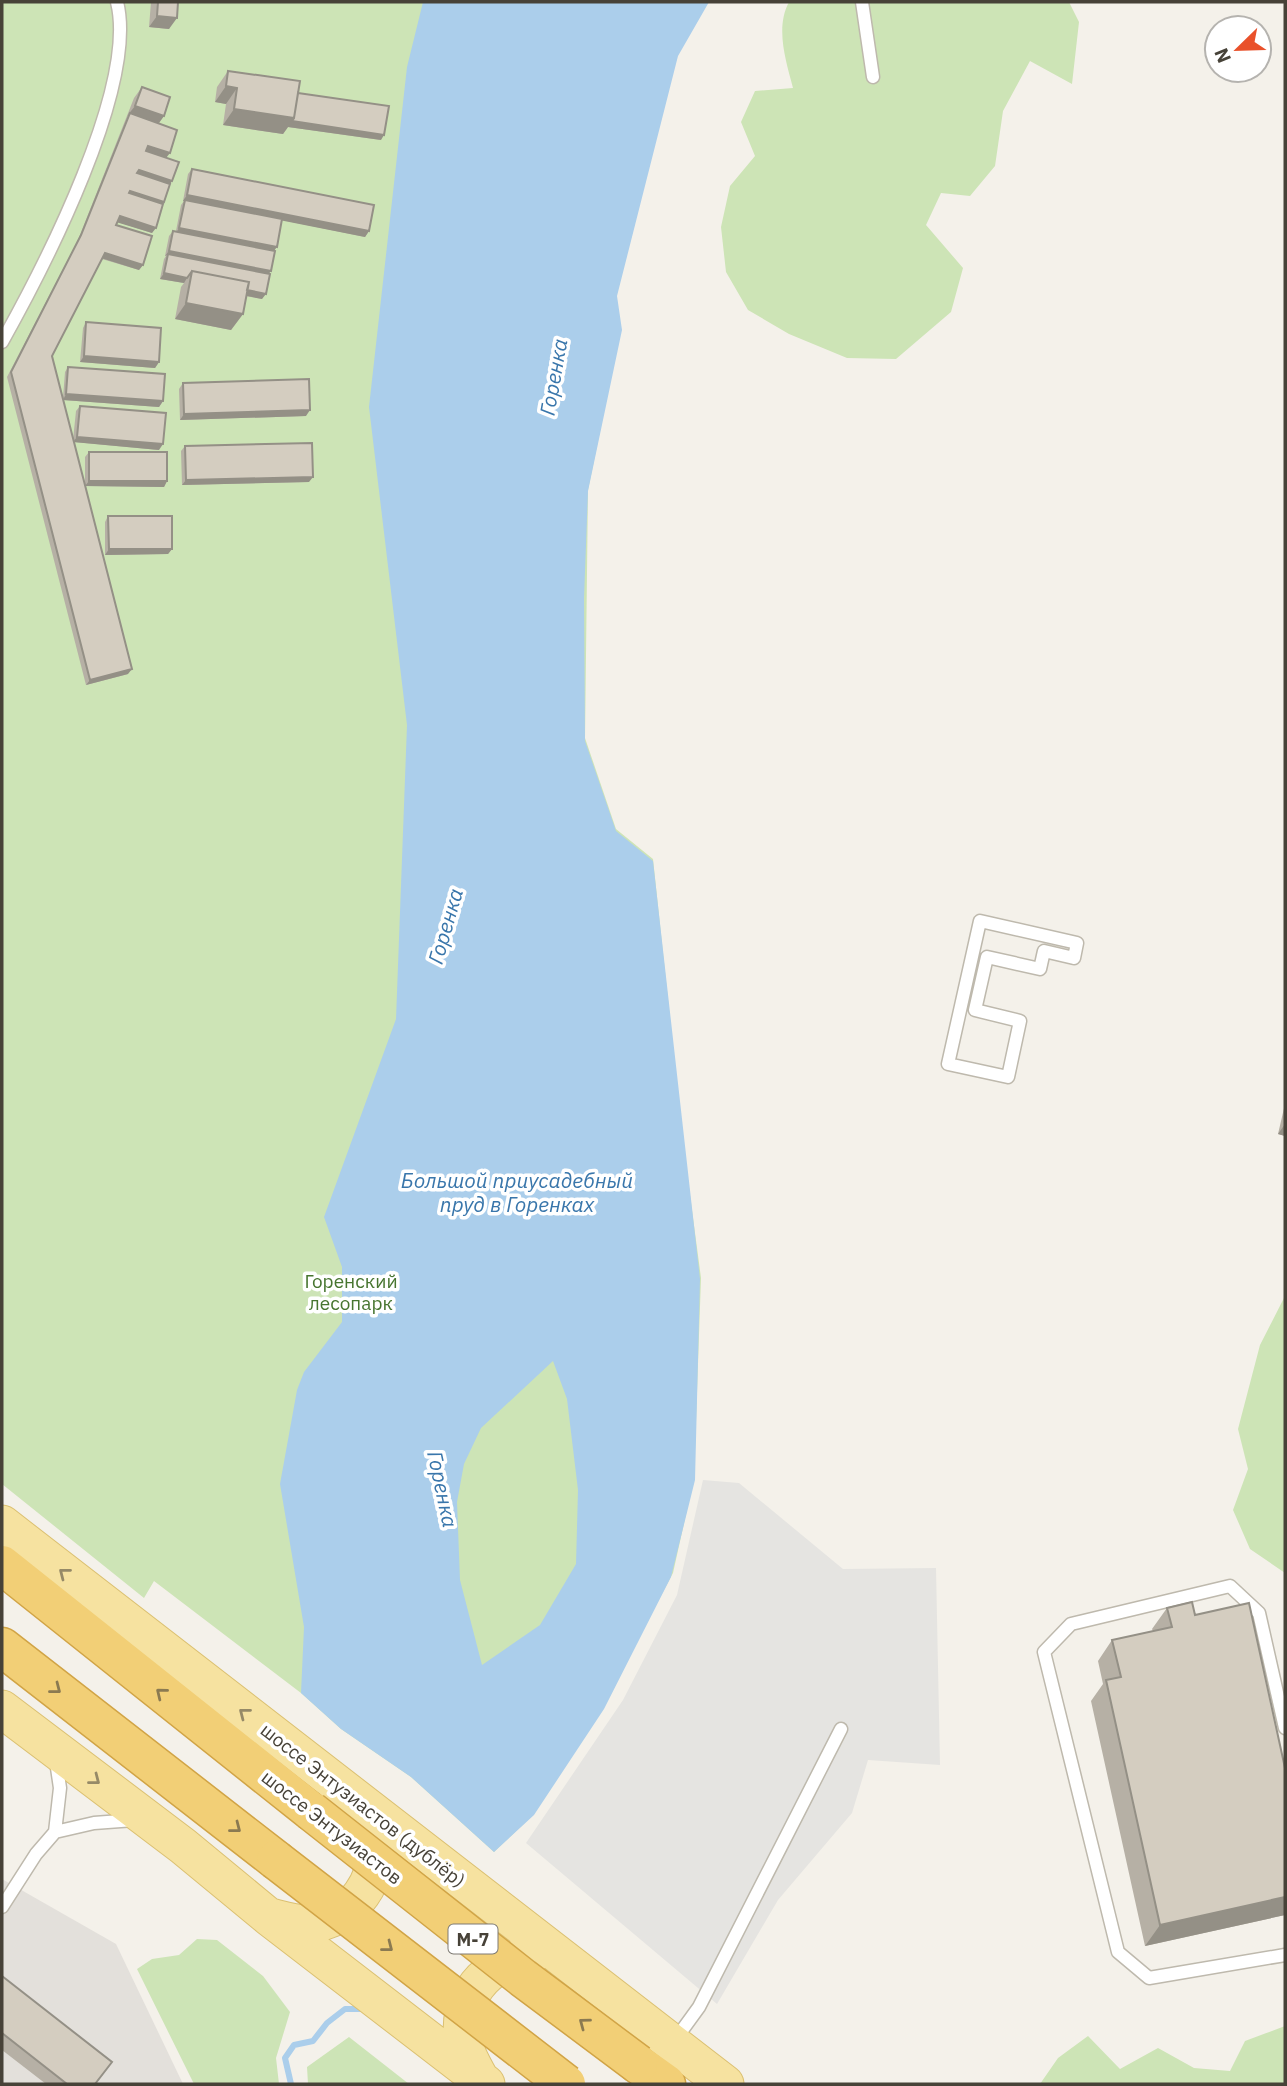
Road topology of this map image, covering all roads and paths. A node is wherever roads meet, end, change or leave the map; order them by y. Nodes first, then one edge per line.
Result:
1 (862, 2) edge
2 (119, 6) edge
3 (873, 77) dead end
4 (2, 342) edge
5 (948, 1064) joint
6 (2, 1524) edge
7 (2, 1565) edge
8 (2, 1647) edge
9 (2, 1709) edge
10 (1285, 1728) edge
11 (841, 1729) dead end
12 (43, 1739) junction
13 (358, 1801) junction
14 (145, 1819) junction
15 (55, 1832) junction
16 (2, 1907) edge
17 (269, 1917) junction
18 (1285, 1955) edge
19 (564, 1959) junction
20 (672, 2043) junction
21 (652, 2074) edge
22 (483, 2082) edge
23 (566, 2084) edge
24 (725, 2084) edge

1 - 3 lane
2 - 4 lane
5 - 5 lane
13 -> 6 main road, шоссе Энтузиастов (дублёр)
21 -> 7 highway, шоссе Энтузиастов / М-7, bridge
8 -> 23 highway, bridge
9 - 12 main road
10 - 18 lane
11 - 20 lane
12 -> 14 main road
12 - 15 lane
13 - 17 main road
13 - 19 main road, шоссе Энтузиастов (дублёр)
14 - 15 lane
14 - 17 main road
15 - 16 lane
17 - 22 main road
19 - 20 main road, шоссе Энтузиастов (дублёр)
19 - 22 main road
20 - 24 main road, шоссе Энтузиастов (дублёр)

